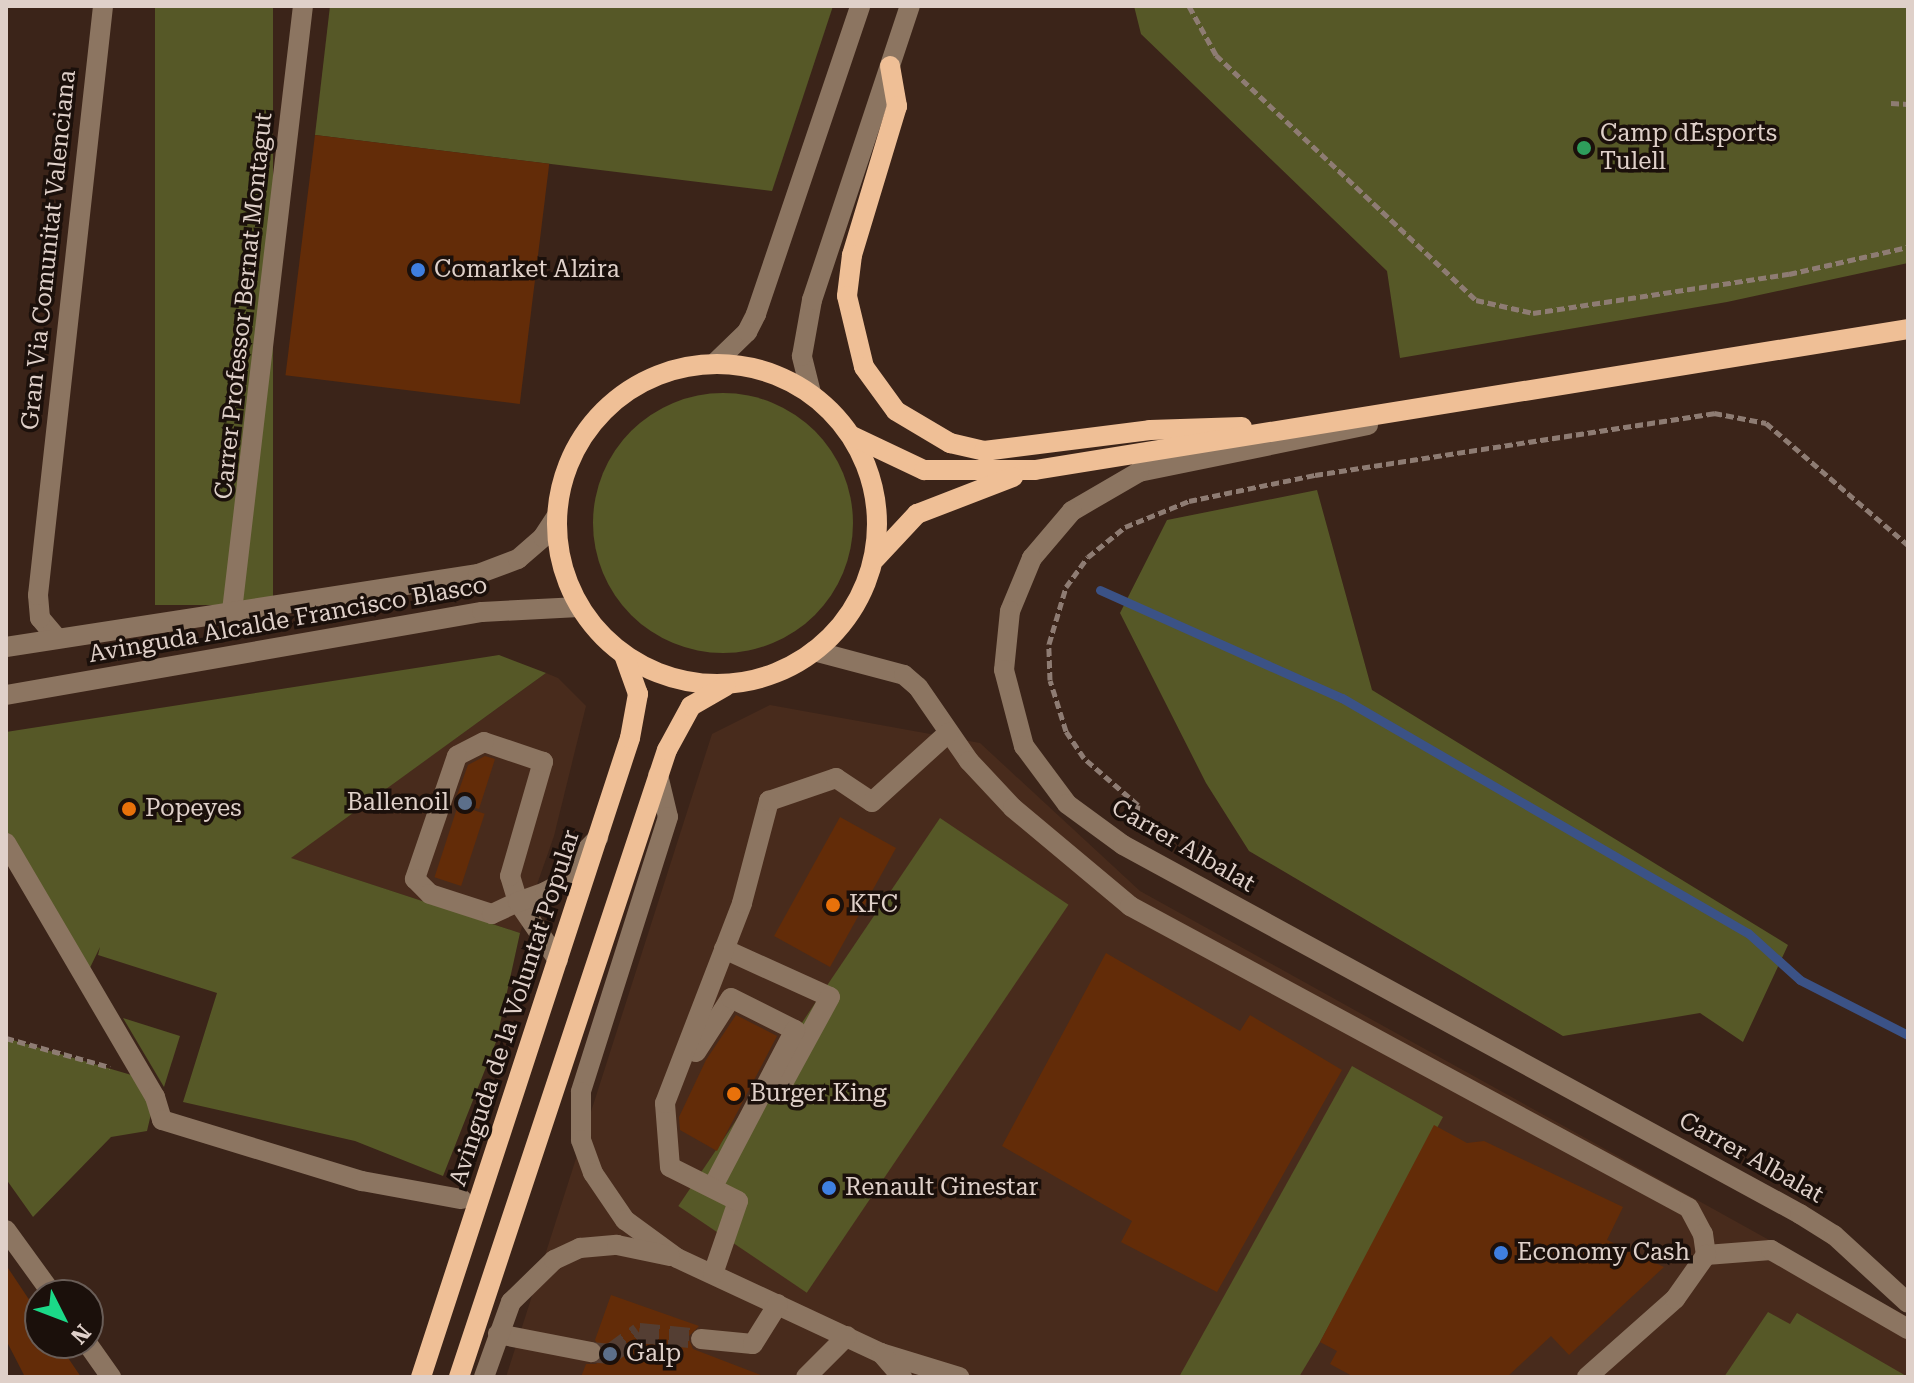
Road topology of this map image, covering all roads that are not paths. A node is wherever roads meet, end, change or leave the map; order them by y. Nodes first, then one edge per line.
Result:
1 (103, 6) edge
2 (303, 6) edge
3 (860, 6) edge
4 (910, 6) edge
5 (890, 66) junction
6 (1908, 329) edge
7 (715, 363) junction
8 (811, 393) junction
9 (1460, 402) junction
10 (1294, 429) junction
11 (852, 436) junction
12 (1035, 470) junction
13 (556, 517) junction
14 (873, 562) junction
15 (579, 607) junction
16 (232, 611) junction
17 (56, 637) junction
18 (6, 647) edge
19 (814, 651) junction
20 (624, 655) junction
21 (730, 684) junction
22 (6, 695) edge
23 (948, 733) junction
24 (658, 775) junction
25 (598, 838) junction
26 (6, 843) edge
27 (518, 902) junction
28 (724, 949) junction
29 (558, 960) junction
30 (677, 1071) junction
31 (717, 1191) junction
32 (461, 1199) dead end
33 (6, 1230) edge
34 (1706, 1255) junction
35 (677, 1258) junction
36 (713, 1274) junction
37 (41, 1279) edge
38 (1908, 1303) edge
39 (778, 1304) junction
40 (1908, 1329) edge
41 (498, 1334) junction
42 (847, 1336) junction
43 (701, 1339) tunnel mouth
44 (591, 1352) tunnel mouth
45 (881, 1353) junction
46 (98, 1359) edge
47 (111, 1377) edge
48 (421, 1377) edge
49 (459, 1377) edge
50 (484, 1377) edge
51 (806, 1377) edge
52 (902, 1377) edge
53 (959, 1377) edge
54 (1587, 1377) edge

1 - 17 street, Gran Via Comunitat Valenciana
2 - 16 street, Carrer Professor Bernat Montagut
3 - 7 street
4 - 5 street
5 - 8 street
5 - 10 main road
6 - 9 main road
7 - 8 main road
7 - 13 main road
8 - 11 main road
9 - 10 main road
9 - 38 street, Carrer Albalat
10 - 12 main road
11 - 12 main road
11 - 14 main road
12 - 14 main road
13 - 15 main road
13 - 16 street, Avinguda Alcalde Francisco Blasco
14 - 19 main road
15 - 20 main road
15 - 22 street, Avinguda Alcalde Francisco Blasco
16 - 17 street, Avinguda Alcalde Francisco Blasco
17 - 18 street, Avinguda Alcalde Francisco Blasco
19 - 21 main road
19 - 23 street
20 - 21 main road
20 - 25 main road, Avinguda de la Voluntat Popular
21 - 24 main road
23 - 28 street
23 - 34 street
24 - 35 street
24 - 49 main road
25 - 27 street
25 - 29 main road, Avinguda de la Voluntat Popular
26 - 32 street
27 - 27 street
27 - 29 street
28 - 30 street
28 - 31 street
29 - 48 main road, Avinguda de la Voluntat Popular
30 - 31 street
30 - 31 street
31 - 36 street
33 - 37 street
34 - 40 street
34 - 54 street
35 - 36 street
35 - 41 street
36 - 39 street
39 - 42 street
39 - 43 street
41 - 44 street
41 - 50 street
42 - 45 street
42 - 51 street
45 - 52 street
45 - 53 street
46 - 47 street

